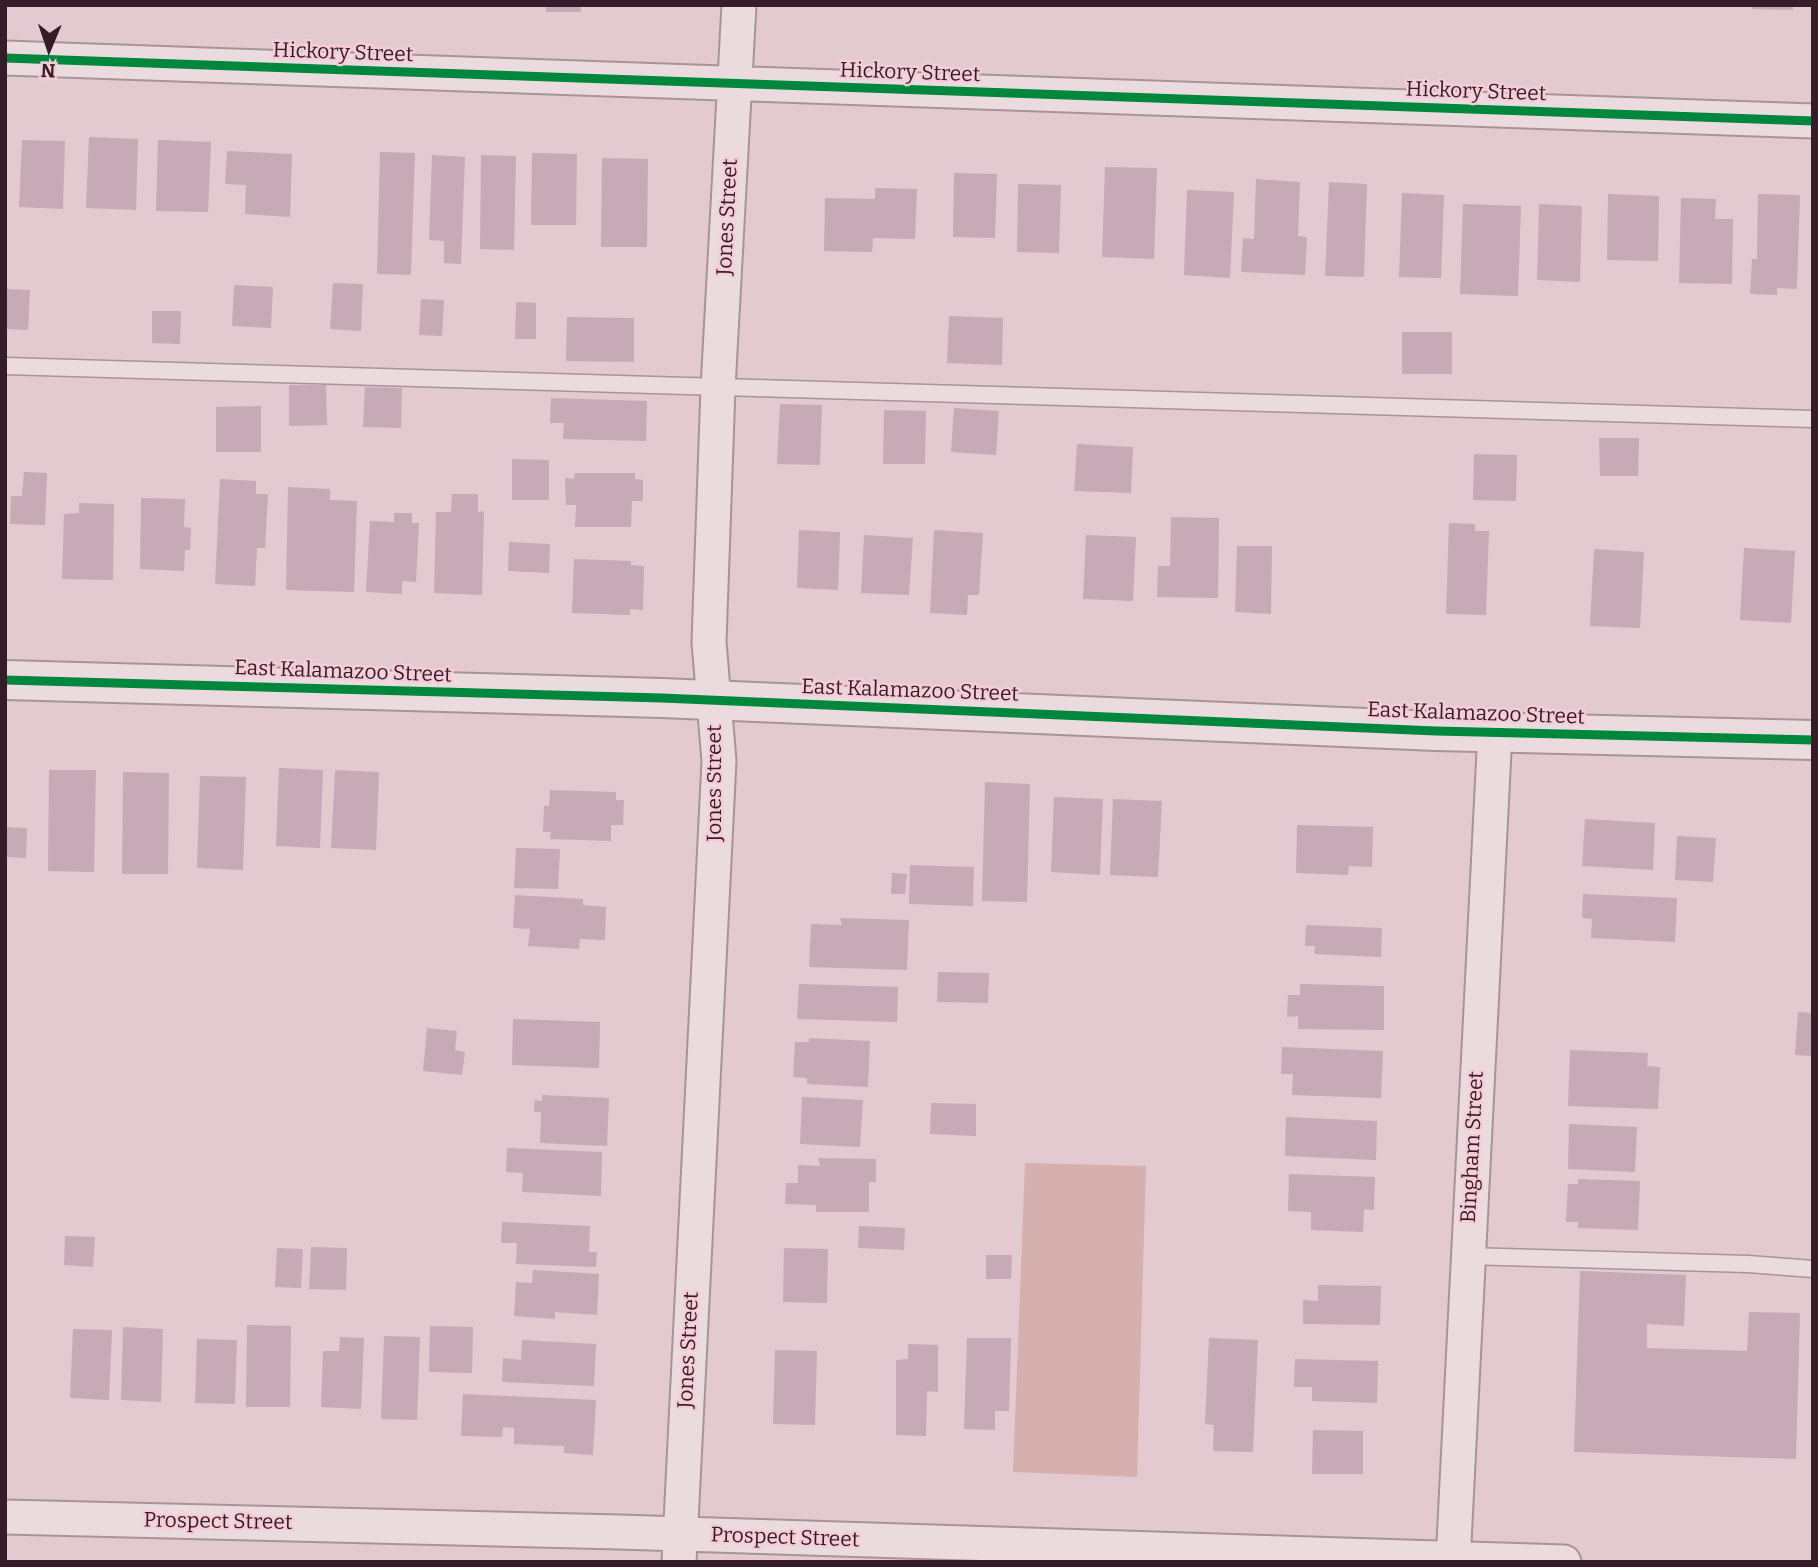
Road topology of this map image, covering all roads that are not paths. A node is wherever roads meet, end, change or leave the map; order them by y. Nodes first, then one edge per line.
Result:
1 (739, 5) edge
2 (5, 58) edge
3 (736, 85) junction
4 (1813, 121) edge
5 (5, 366) edge
6 (718, 388) junction
7 (1813, 419) edge
8 (5, 680) edge
9 (714, 702) junction
10 (1495, 732) junction
11 (1813, 740) edge
12 (1467, 1256) junction
13 (1813, 1269) edge
14 (5, 1517) edge
15 (680, 1548) edge
16 (1453, 1560) edge
17 (1564, 1562) edge

1 - 3 street, Jones Street
2 - 3 street, Hickory Street
3 - 4 street, Hickory Street
3 - 6 street, Jones Street
5 - 6 lane
6 - 7 lane
6 - 9 street, Jones Street
8 - 9 street, East Kalamazoo Street
9 - 10 street, East Kalamazoo Street
9 - 15 street, Jones Street
10 - 11 street, East Kalamazoo Street
10 - 12 street, Bingham Street
12 - 13 lane
12 - 16 street, Bingham Street
14 - 15 street, Prospect Street
15 - 16 street, Prospect Street
16 - 17 street, Prospect Street

